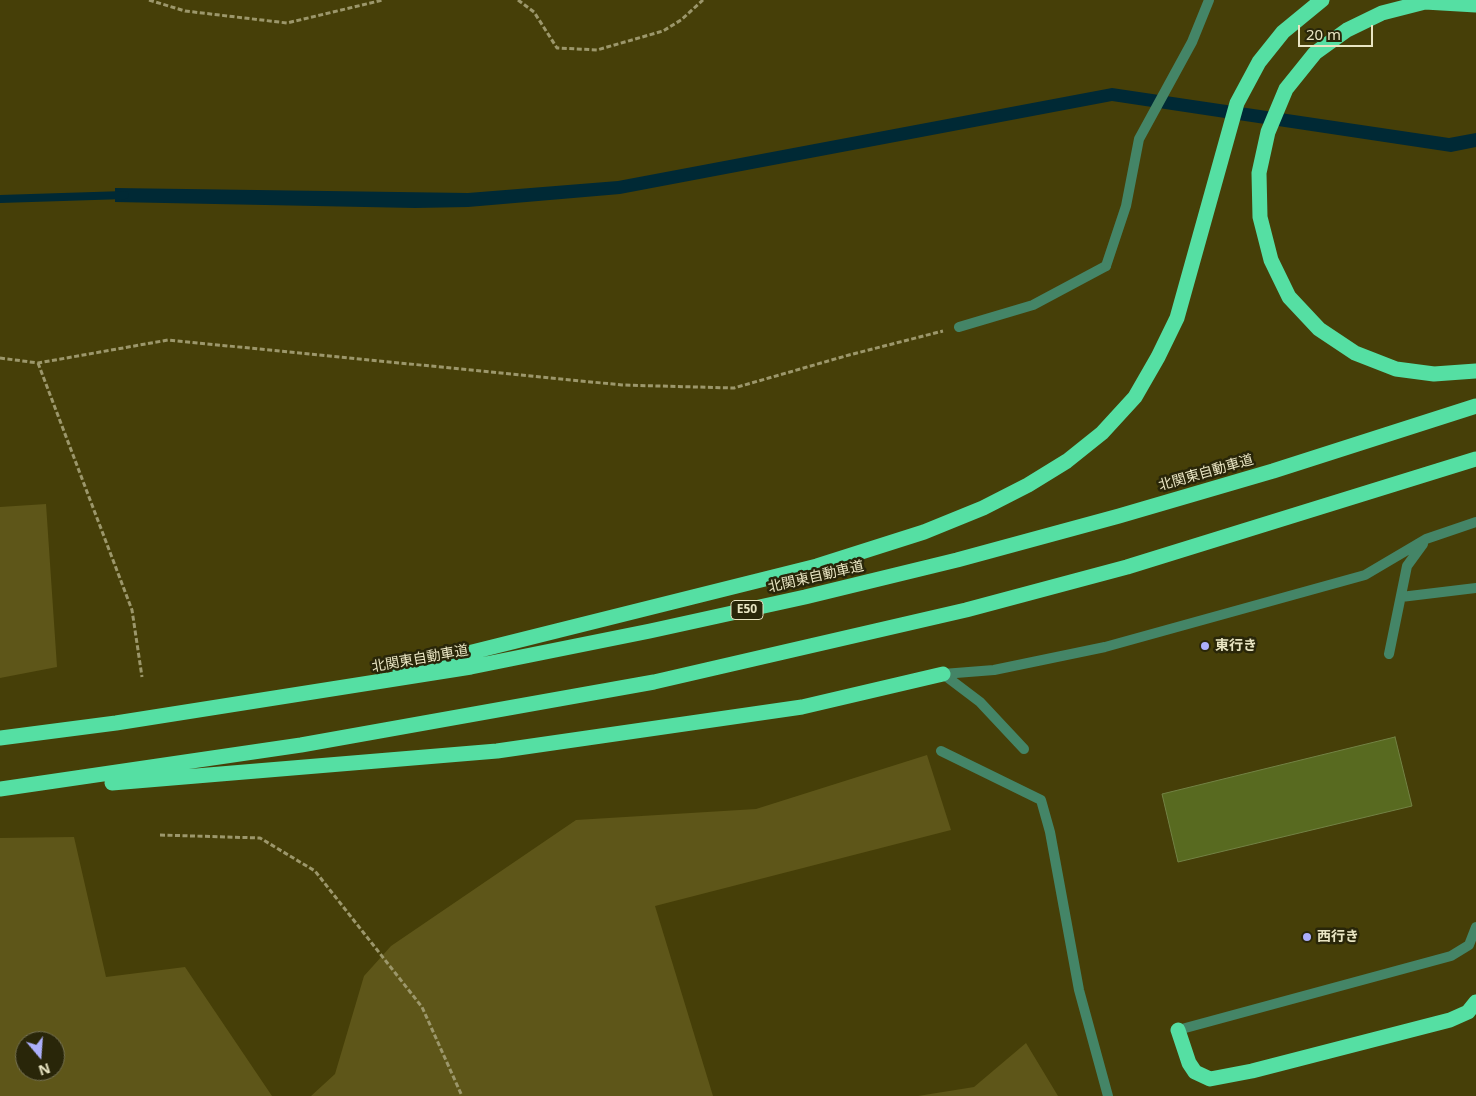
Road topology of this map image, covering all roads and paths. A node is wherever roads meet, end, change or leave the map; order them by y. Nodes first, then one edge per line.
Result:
1 (149, 0) edge
2 (383, 0) edge
3 (518, 0) edge
4 (703, 0) edge
5 (1209, 0) edge
6 (1322, 0) edge
7 (1476, 5) edge
8 (959, 327) joint
9 (0, 358) edge
10 (38, 363) junction
11 (1476, 371) edge
12 (1476, 406) edge
13 (1476, 459) edge
14 (1476, 522) edge
15 (1426, 539) junction
16 (1476, 588) edge
17 (1401, 597) junction
18 (1389, 654) dead end
19 (943, 674) junction
20 (142, 677) dead end
21 (289, 697) junction
22 (0, 738) edge
23 (1024, 749) dead end
24 (941, 752) dead end
25 (0, 791) edge
26 (160, 835) dead end
27 (1476, 927) edge
28 (1476, 1002) edge
29 (1178, 1030) joint
30 (462, 1096) edge
31 (1108, 1096) edge

1 - 2 path
3 - 4 path
5 - 8 street
6 - 21 highway
7 - 11 highway
8 - 10 path
9 - 10 path
10 - 20 path
12 - 21 highway, 北関東自動車道 / E50
13 - 25 highway
14 - 15 street
15 - 17 street
15 - 19 street
16 - 17 street
17 - 18 street
19 - 23 street
19 - 25 highway
21 - 22 highway, 北関東自動車道 / E50
24 - 31 street
26 - 30 path
27 - 29 street
28 - 29 highway

